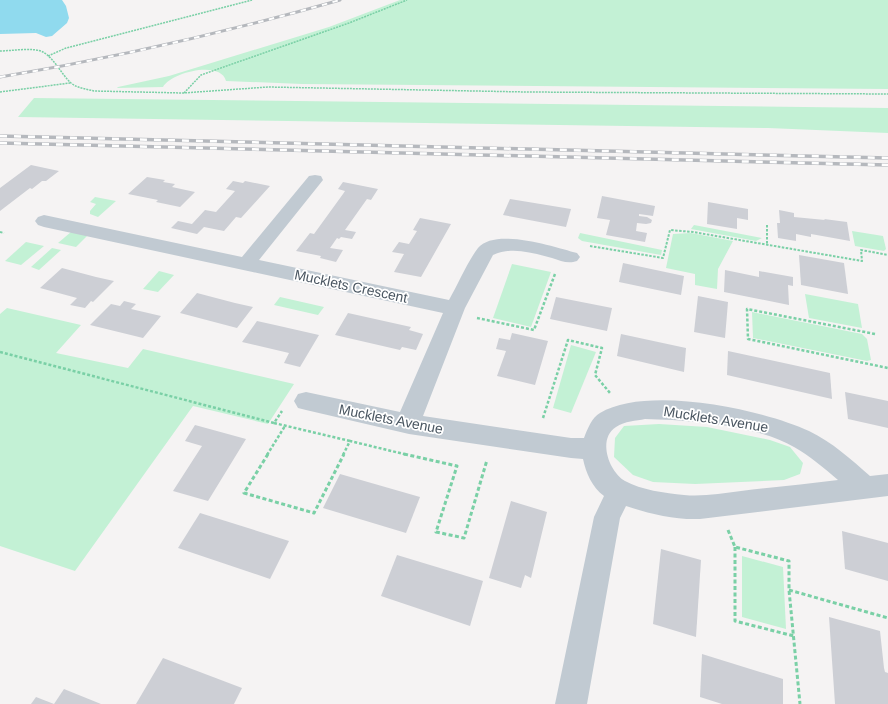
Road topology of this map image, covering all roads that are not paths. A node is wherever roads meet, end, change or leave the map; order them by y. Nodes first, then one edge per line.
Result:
1 (315, 180) dead end
2 (44, 221) dead end
3 (566, 256) road end
4 (246, 264) junction
5 (454, 311) junction
6 (306, 401) road end
7 (409, 424) junction
8 (594, 450) junction
9 (877, 487) edge
10 (619, 493) junction
11 (571, 704) edge

1 - 4 street
2 - 4 street, Mucklets Crescent
3 - 5 street
4 - 5 street, Mucklets Crescent
5 - 7 street
6 - 7 street, Mucklets Avenue
7 - 8 street, Mucklets Avenue
8 - 9 street, Mucklets Avenue
8 - 10 street, Mucklets Avenue
9 - 10 street, Mucklets Avenue
10 - 11 street

